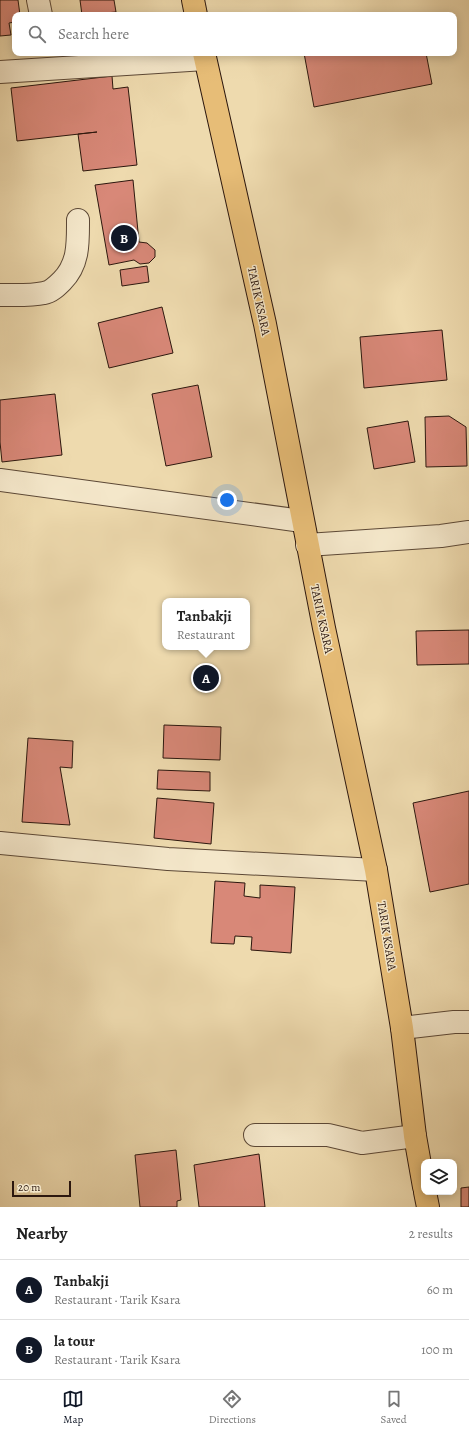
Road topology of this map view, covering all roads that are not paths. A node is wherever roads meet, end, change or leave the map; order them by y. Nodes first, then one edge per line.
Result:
1 (38, 0) edge
2 (192, 0) edge
3 (40, 12) edge
4 (195, 12) edge
5 (204, 56) edge
6 (52, 61) edge
7 (0, 72) edge
8 (78, 220) dead end
9 (0, 296) edge
10 (0, 480) edge
11 (302, 521) junction
12 (469, 532) edge
13 (307, 545) junction
14 (0, 843) edge
15 (376, 870) junction
16 (469, 1022) edge
17 (402, 1028) junction
18 (255, 1135) dead end
19 (415, 1136) junction
20 (421, 1170) edge
21 (426, 1195) edge
22 (428, 1207) edge

1 - 3 street
2 - 4 main road
5 - 6 street
5 - 11 main road, TARIK KSARA
6 - 7 street
8 - 9 street
10 - 11 street
11 - 13 main road, TARIK KSARA
12 - 13 street
13 - 15 main road, TARIK KSARA
14 - 15 street
15 - 17 main road, TARIK KSARA
16 - 17 street
17 - 19 main road, TARIK KSARA
18 - 19 street
19 - 20 main road, TARIK KSARA
21 - 22 main road

